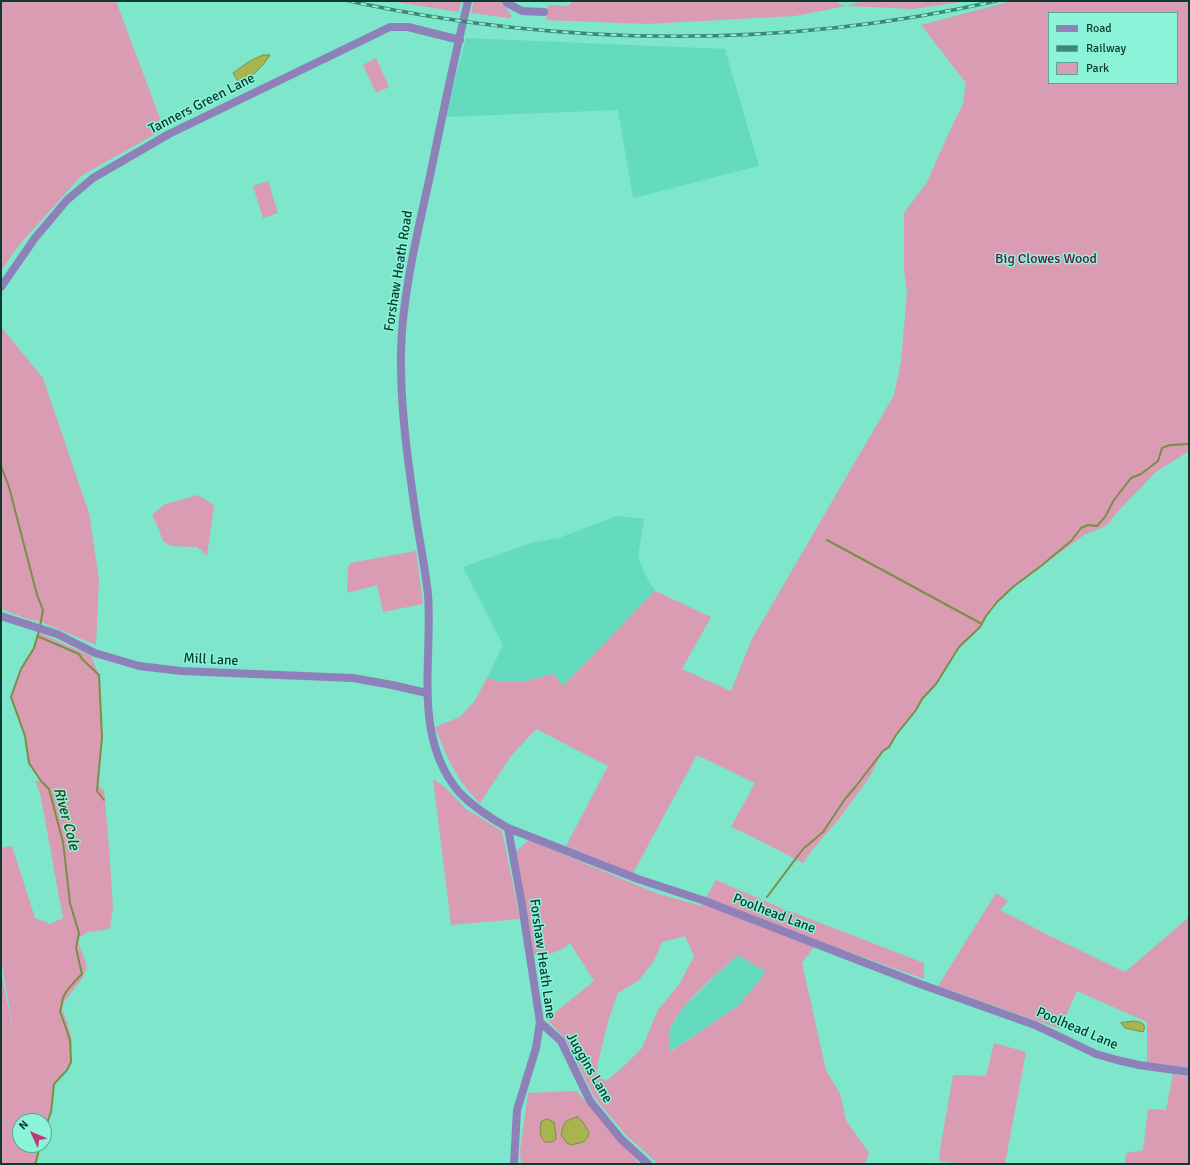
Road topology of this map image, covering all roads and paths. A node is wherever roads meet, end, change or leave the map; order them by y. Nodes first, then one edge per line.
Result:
1 (468, 1) edge
2 (506, 1) edge
3 (544, 12) dead end
4 (460, 40) junction
5 (1, 287) edge
6 (1, 616) edge
7 (428, 693) junction
8 (508, 828) junction
9 (540, 1022) junction
10 (1189, 1072) edge
11 (514, 1164) edge
12 (648, 1164) edge

1 - 4 street, Forshaw Heath Road
2 - 3 street
4 - 5 street, Tanners Green Lane
4 - 7 street, Forshaw Heath Road
6 - 7 street, Mill Lane
7 - 8 street, Poolhead Lane
8 - 9 street, Forshaw Heath Lane
8 - 10 street, Poolhead Lane
9 - 11 street, Forshaw Heath Lane
9 - 12 street, Juggins Lane

